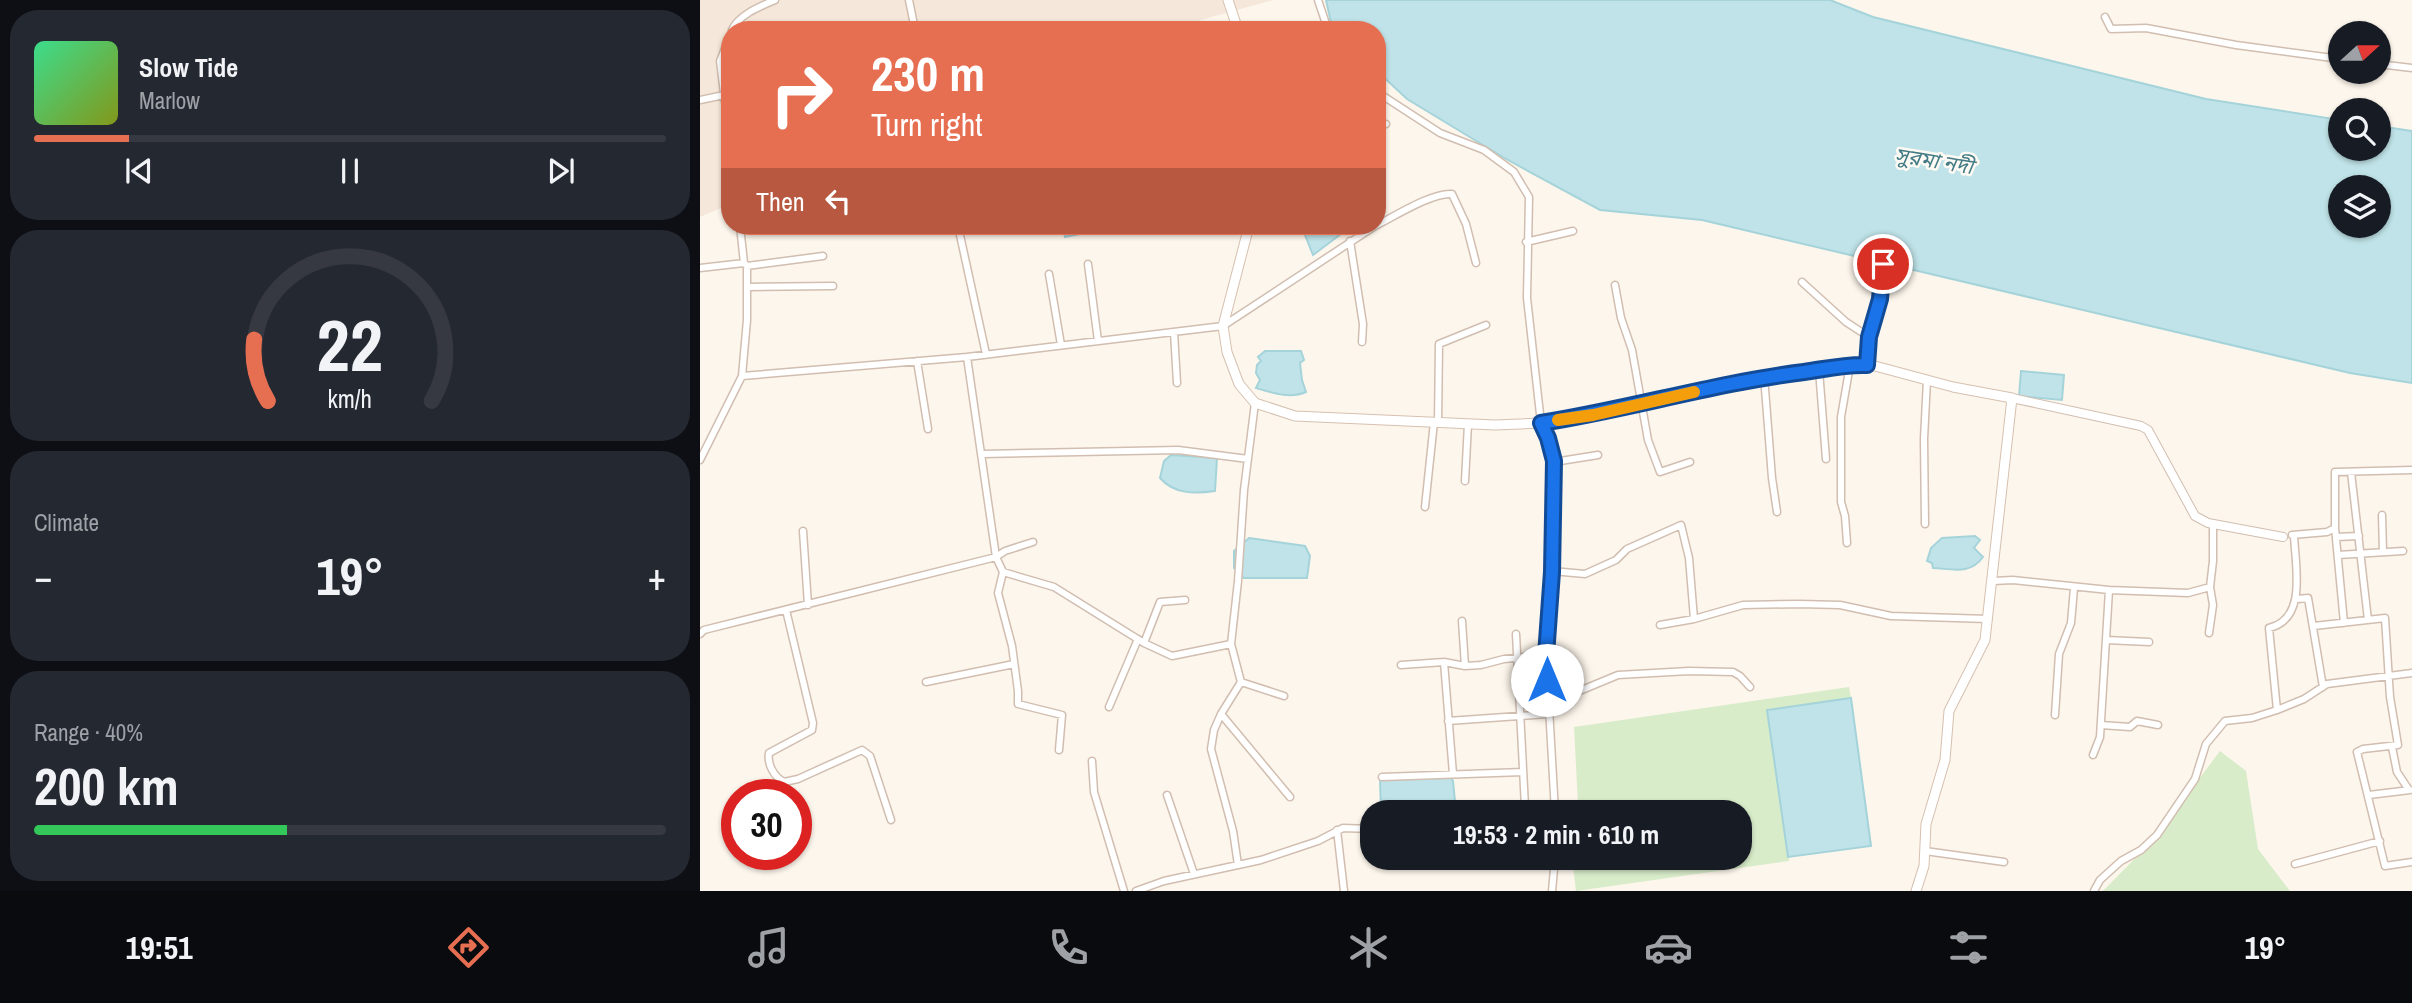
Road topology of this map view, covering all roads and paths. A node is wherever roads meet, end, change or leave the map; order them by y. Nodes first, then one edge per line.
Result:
1 (775, 0) edge
2 (909, 0) edge
3 (1228, 0) edge
4 (1318, 0) edge
5 (2105, 17) dead end
6 (738, 21) edge
7 (913, 21) edge
8 (1235, 21) edge
9 (1325, 21) edge
10 (2328, 57) edge
11 (2391, 66) edge
12 (2412, 68) edge
13 (721, 96) edge
14 (1386, 98) edge
15 (700, 100) edge
16 (1386, 220) edge
17 (1573, 231) dead end
18 (741, 235) edge
19 (960, 235) edge
20 (1247, 235) edge
21 (1360, 235) edge
22 (1350, 241) junction
23 (1526, 242) junction
24 (823, 256) dead end
25 (1476, 263) dead end
26 (1088, 264) dead end
27 (1883, 264) dead end
28 (746, 265) junction
29 (700, 268) edge
30 (1049, 274) dead end
31 (1802, 282) dead end
32 (1615, 285) dead end
33 (833, 286) dead end
34 (748, 287) junction
35 (1486, 325) dead end
36 (1223, 326) junction
37 (1174, 332) junction
38 (1869, 337) junction
39 (1098, 341) junction
40 (1362, 342) dead end
41 (1061, 345) junction
42 (986, 354) junction
43 (967, 357) junction
44 (917, 361) junction
45 (1850, 365) junction
46 (1867, 365) junction
47 (1819, 370) junction
48 (742, 376) junction
49 (1764, 376) junction
50 (1927, 380) junction
51 (1177, 383) dead end
52 (2012, 398) junction
53 (1255, 403) junction
54 (1641, 404) junction
55 (1436, 422) junction
56 (1541, 423) junction
57 (1468, 424) junction
58 (928, 429) dead end
59 (703, 447) edge
60 (983, 454) junction
61 (1598, 455) dead end
62 (1248, 459) junction
63 (1826, 459) dead end
64 (700, 460) edge
65 (1554, 461) junction
66 (1690, 462) dead end
67 (2412, 471) edge
68 (2351, 472) junction
69 (1465, 481) dead end
70 (1424, 507) dead end
71 (1777, 512) dead end
72 (2382, 515) dead end
73 (1925, 524) dead end
74 (2213, 524) junction
75 (2335, 528) junction
76 (803, 531) dead end
77 (2294, 535) junction
78 (2359, 536) junction
79 (2283, 537) joint
80 (2336, 537) junction
81 (1033, 542) dead end
82 (1847, 543) dead end
83 (2403, 551) dead end
84 (2383, 552) junction
85 (2361, 553) junction
86 (2338, 555) junction
87 (996, 557) junction
88 (1003, 572) junction
89 (1552, 572) junction
90 (1993, 581) junction
91 (2210, 587) junction
92 (2074, 588) junction
93 (2109, 590) junction
94 (2297, 599) junction
95 (1185, 600) dead end
96 (808, 605) junction
97 (786, 610) junction
98 (1694, 619) junction
99 (1988, 619) junction
100 (2368, 620) junction
101 (1462, 621) dead end
102 (2344, 623) junction
103 (1660, 625) dead end
104 (2314, 626) junction
105 (2208, 633) dead end
106 (700, 634) edge
107 (1516, 634) dead end
108 (2106, 640) junction
109 (1141, 641) junction
110 (2149, 642) dead end
111 (1231, 644) junction
112 (1546, 655) junction
113 (1517, 658) junction
114 (1444, 662) junction
115 (1014, 664) junction
116 (1401, 665) dead end
117 (1465, 666) junction
118 (2412, 673) edge
119 (2388, 676) junction
120 (926, 682) dead end
121 (1241, 682) junction
122 (1750, 687) dead end
123 (2323, 687) junction
124 (1284, 696) dead end
125 (1548, 704) junction
126 (1109, 707) dead end
127 (2277, 710) junction
128 (1221, 714) junction
129 (1548, 714) junction
130 (2055, 715) dead end
131 (1521, 716) junction
132 (1448, 721) junction
133 (2101, 725) junction
134 (2158, 725) dead end
135 (2392, 747) junction
136 (1059, 750) dead end
137 (2093, 755) dead end
138 (1092, 761) dead end
139 (1523, 772) junction
140 (1453, 774) junction
141 (1382, 777) dead end
142 (2410, 790) edge
143 (1167, 794) dead end
144 (2369, 795) junction
145 (1290, 797) dead end
146 (1525, 800) edge
147 (1554, 800) edge
148 (891, 820) dead end
149 (1360, 829) edge
150 (1337, 830) junction
151 (2381, 841) junction
152 (1925, 851) junction
153 (2004, 862) dead end
154 (2412, 862) edge
155 (1238, 864) junction
156 (2295, 864) dead end
157 (1554, 870) edge
158 (1194, 874) junction
159 (1124, 891) edge
160 (1136, 891) edge
161 (1344, 891) edge
162 (1552, 891) edge
163 (1916, 891) edge
164 (2094, 891) edge

1 - 6 street
2 - 7 street
3 - 8 main road
4 - 9 street
5 - 10 street
11 - 12 street
13 - 15 street
14 - 23 street
16 - 25 street
17 - 23 street
18 - 28 street
19 - 42 street
20 - 36 main road
21 - 22 street
22 - 36 street
22 - 40 street
23 - 56 street
24 - 28 street
26 - 39 street
27 - 38 street
28 - 29 street
28 - 34 street
30 - 41 street
31 - 38 street
32 - 54 street
33 - 34 street
34 - 48 street
35 - 55 street
36 - 37 street
36 - 53 main road
37 - 39 street
37 - 51 street
38 - 46 street
39 - 41 street
41 - 42 street
42 - 43 street
43 - 44 street
43 - 60 street
44 - 48 street
44 - 58 street
45 - 46 main road
45 - 47 main road
45 - 82 street
46 - 50 main road
47 - 49 main road
47 - 63 street
48 - 59 street
49 - 54 main road
49 - 71 street
50 - 52 main road
50 - 73 street
52 - 74 street
52 - 90 main road
53 - 55 main road
53 - 62 street
54 - 56 main road
54 - 66 street
55 - 57 main road
55 - 70 street
56 - 57 main road
56 - 65 street
57 - 69 street
59 - 64 street
60 - 62 street
60 - 87 street
61 - 65 street
62 - 111 street
65 - 89 street
67 - 68 street
68 - 75 street
68 - 78 street
72 - 84 street
74 - 79 street
74 - 91 street
75 - 77 street
75 - 80 street
76 - 96 street
77 - 79 street
77 - 94 street
78 - 80 street
78 - 85 street
80 - 86 street
81 - 87 street
83 - 84 street
84 - 85 street
85 - 86 street
85 - 100 street
86 - 102 street
87 - 88 street
87 - 96 street
88 - 109 street
88 - 115 street
89 - 98 street
89 - 112 street
90 - 92 street
90 - 99 main road
91 - 93 street
91 - 105 street
92 - 93 street
92 - 130 street
93 - 108 street
94 - 104 street
94 - 127 street
95 - 109 street
96 - 97 street
97 - 106 street
97 - 148 street
98 - 99 street
98 - 103 street
99 - 152 main road
100 - 102 street
100 - 119 street
101 - 117 street
102 - 104 street
104 - 123 street
107 - 113 street
108 - 110 street
108 - 133 street
109 - 111 street
109 - 126 street
111 - 121 street
112 - 113 street
112 - 125 street
113 - 117 street
113 - 131 street
114 - 116 street
114 - 117 street
114 - 132 street
115 - 120 street
115 - 136 street
118 - 119 street
119 - 123 street
119 - 135 street
121 - 124 street
121 - 128 street
122 - 125 street
123 - 127 street
125 - 129 street
127 - 164 street
128 - 145 street
128 - 155 street
129 - 131 street
129 - 147 street
131 - 132 street
131 - 139 street
132 - 140 street
133 - 134 street
133 - 137 street
135 - 142 street
135 - 144 street
138 - 159 street
139 - 140 street
139 - 146 street
140 - 141 street
142 - 144 street
143 - 158 street
144 - 151 street
149 - 150 street
150 - 155 street
150 - 161 street
151 - 154 street
151 - 156 street
152 - 153 street
152 - 163 main road
155 - 158 street
157 - 162 street
158 - 160 street

